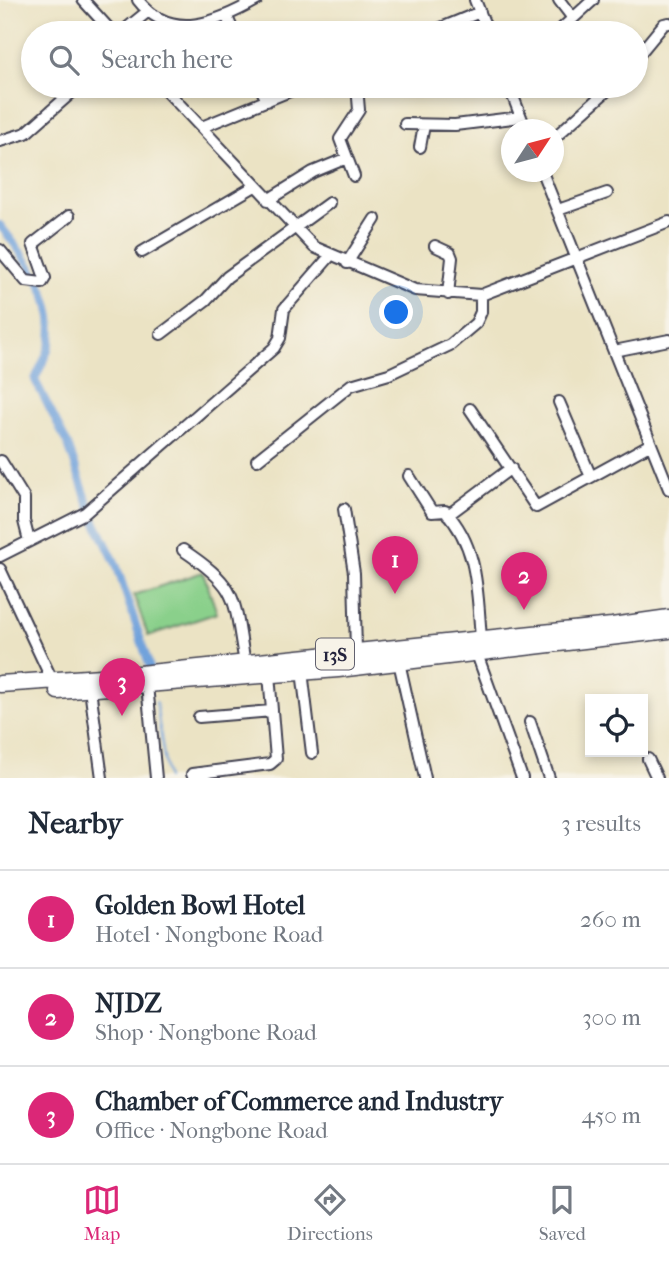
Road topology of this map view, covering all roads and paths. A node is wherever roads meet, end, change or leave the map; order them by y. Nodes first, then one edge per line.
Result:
1 (83, 0) edge
2 (138, 0) edge
3 (257, 0) edge
4 (475, 0) edge
5 (559, 0) edge
6 (593, 0) edge
7 (147, 12) junction
8 (480, 12) junction
9 (227, 17) junction
10 (572, 17) junction
11 (102, 21) edge
12 (136, 21) edge
13 (162, 21) edge
14 (208, 21) edge
15 (229, 21) edge
16 (458, 21) edge
17 (483, 21) edge
18 (568, 21) edge
19 (669, 23) edge
20 (648, 43) edge
21 (65, 98) edge
22 (174, 98) edge
23 (266, 98) edge
24 (274, 98) edge
25 (358, 98) edge
26 (514, 98) edge
27 (599, 98) edge
28 (267, 101) junction
29 (521, 117) joint
30 (405, 124) dead end
31 (424, 125) junction
32 (202, 127) junction
33 (564, 129) edge
34 (0, 141) edge
35 (420, 147) dead end
36 (347, 158) junction
37 (354, 176) dead end
38 (546, 182) edge
39 (255, 186) junction
40 (607, 193) dead end
41 (268, 200) junction
42 (329, 203) dead end
43 (558, 210) junction
44 (69, 216) dead end
45 (375, 219) dead end
46 (669, 222) edge
47 (295, 228) junction
48 (435, 246) dead end
49 (0, 250) edge
50 (142, 252) dead end
51 (331, 255) junction
52 (578, 257) junction
53 (347, 263) junction
54 (448, 294) junction
55 (481, 295) junction
56 (161, 334) dead end
57 (669, 340) edge
58 (614, 351) junction
59 (559, 402) dead end
60 (470, 409) dead end
61 (651, 444) junction
62 (257, 460) dead end
63 (1, 461) edge
64 (511, 468) junction
65 (409, 476) dead end
66 (591, 477) junction
67 (669, 489) edge
68 (344, 509) dead end
69 (448, 515) junction
70 (29, 541) junction
71 (183, 550) dead end
72 (0, 556) edge
73 (0, 569) edge
74 (669, 618) edge
75 (669, 631) edge
76 (479, 646) junction
77 (356, 652) junction
78 (337, 661) junction
79 (399, 662) junction
80 (245, 663) junction
81 (302, 671) junction
82 (269, 674) junction
83 (52, 680) junction
84 (0, 684) edge
85 (146, 685) junction
86 (90, 689) junction
87 (0, 694) edge
88 (272, 710) junction
89 (199, 717) dead end
90 (530, 722) dead end
91 (312, 753) dead end
92 (648, 759) dead end
93 (192, 774) dead end
94 (102, 778) edge
95 (156, 778) edge
96 (425, 778) edge
97 (522, 778) edge
98 (549, 778) edge
99 (657, 778) edge

1 - 11 street
2 - 7 street
3 - 9 street
4 - 8 street
5 - 10 street
6 - 10 street
7 - 12 street
7 - 13 street
8 - 16 street
8 - 17 street
9 - 14 street
9 - 15 street
10 - 18 street
19 - 20 street
21 - 34 street
22 - 32 street
23 - 28 street
24 - 28 street
25 - 36 street
26 - 29 street
27 - 33 street
28 - 32 street
29 - 31 street
30 - 31 street
31 - 35 street
32 - 39 street
36 - 37 street
36 - 41 street
38 - 43 street
39 - 41 street
39 - 50 street
40 - 43 street
41 - 47 street
42 - 47 street
43 - 52 street
44 - 49 street
45 - 53 street
46 - 52 street
47 - 51 street
47 - 56 street
48 - 54 street
51 - 53 street
51 - 70 street
52 - 55 street
52 - 58 street
53 - 54 street
54 - 55 street
55 - 62 street
57 - 58 street
58 - 61 street
59 - 66 street
60 - 64 street
61 - 66 street
61 - 67 street
63 - 70 street
64 - 66 street
64 - 69 street
65 - 69 street
68 - 77 street
69 - 76 street
70 - 72 street
71 - 80 street
73 - 83 street
74 - 76 highway, 13S
75 - 76 highway, 13S
76 - 77 highway, 13S
76 - 79 highway, 13S
76 - 97 street
77 - 78 highway, 13S
78 - 79 highway, 13S
78 - 80 highway, 13S
78 - 81 highway, 13S
79 - 96 street
80 - 83 highway, 13S
81 - 82 highway, 13S
81 - 91 street
82 - 85 highway, 13S
82 - 88 street
83 - 84 highway, 13S
85 - 86 highway, 13S
85 - 95 street
86 - 87 highway, 13S
86 - 94 street
88 - 89 street
88 - 93 street
90 - 98 street
92 - 99 street

